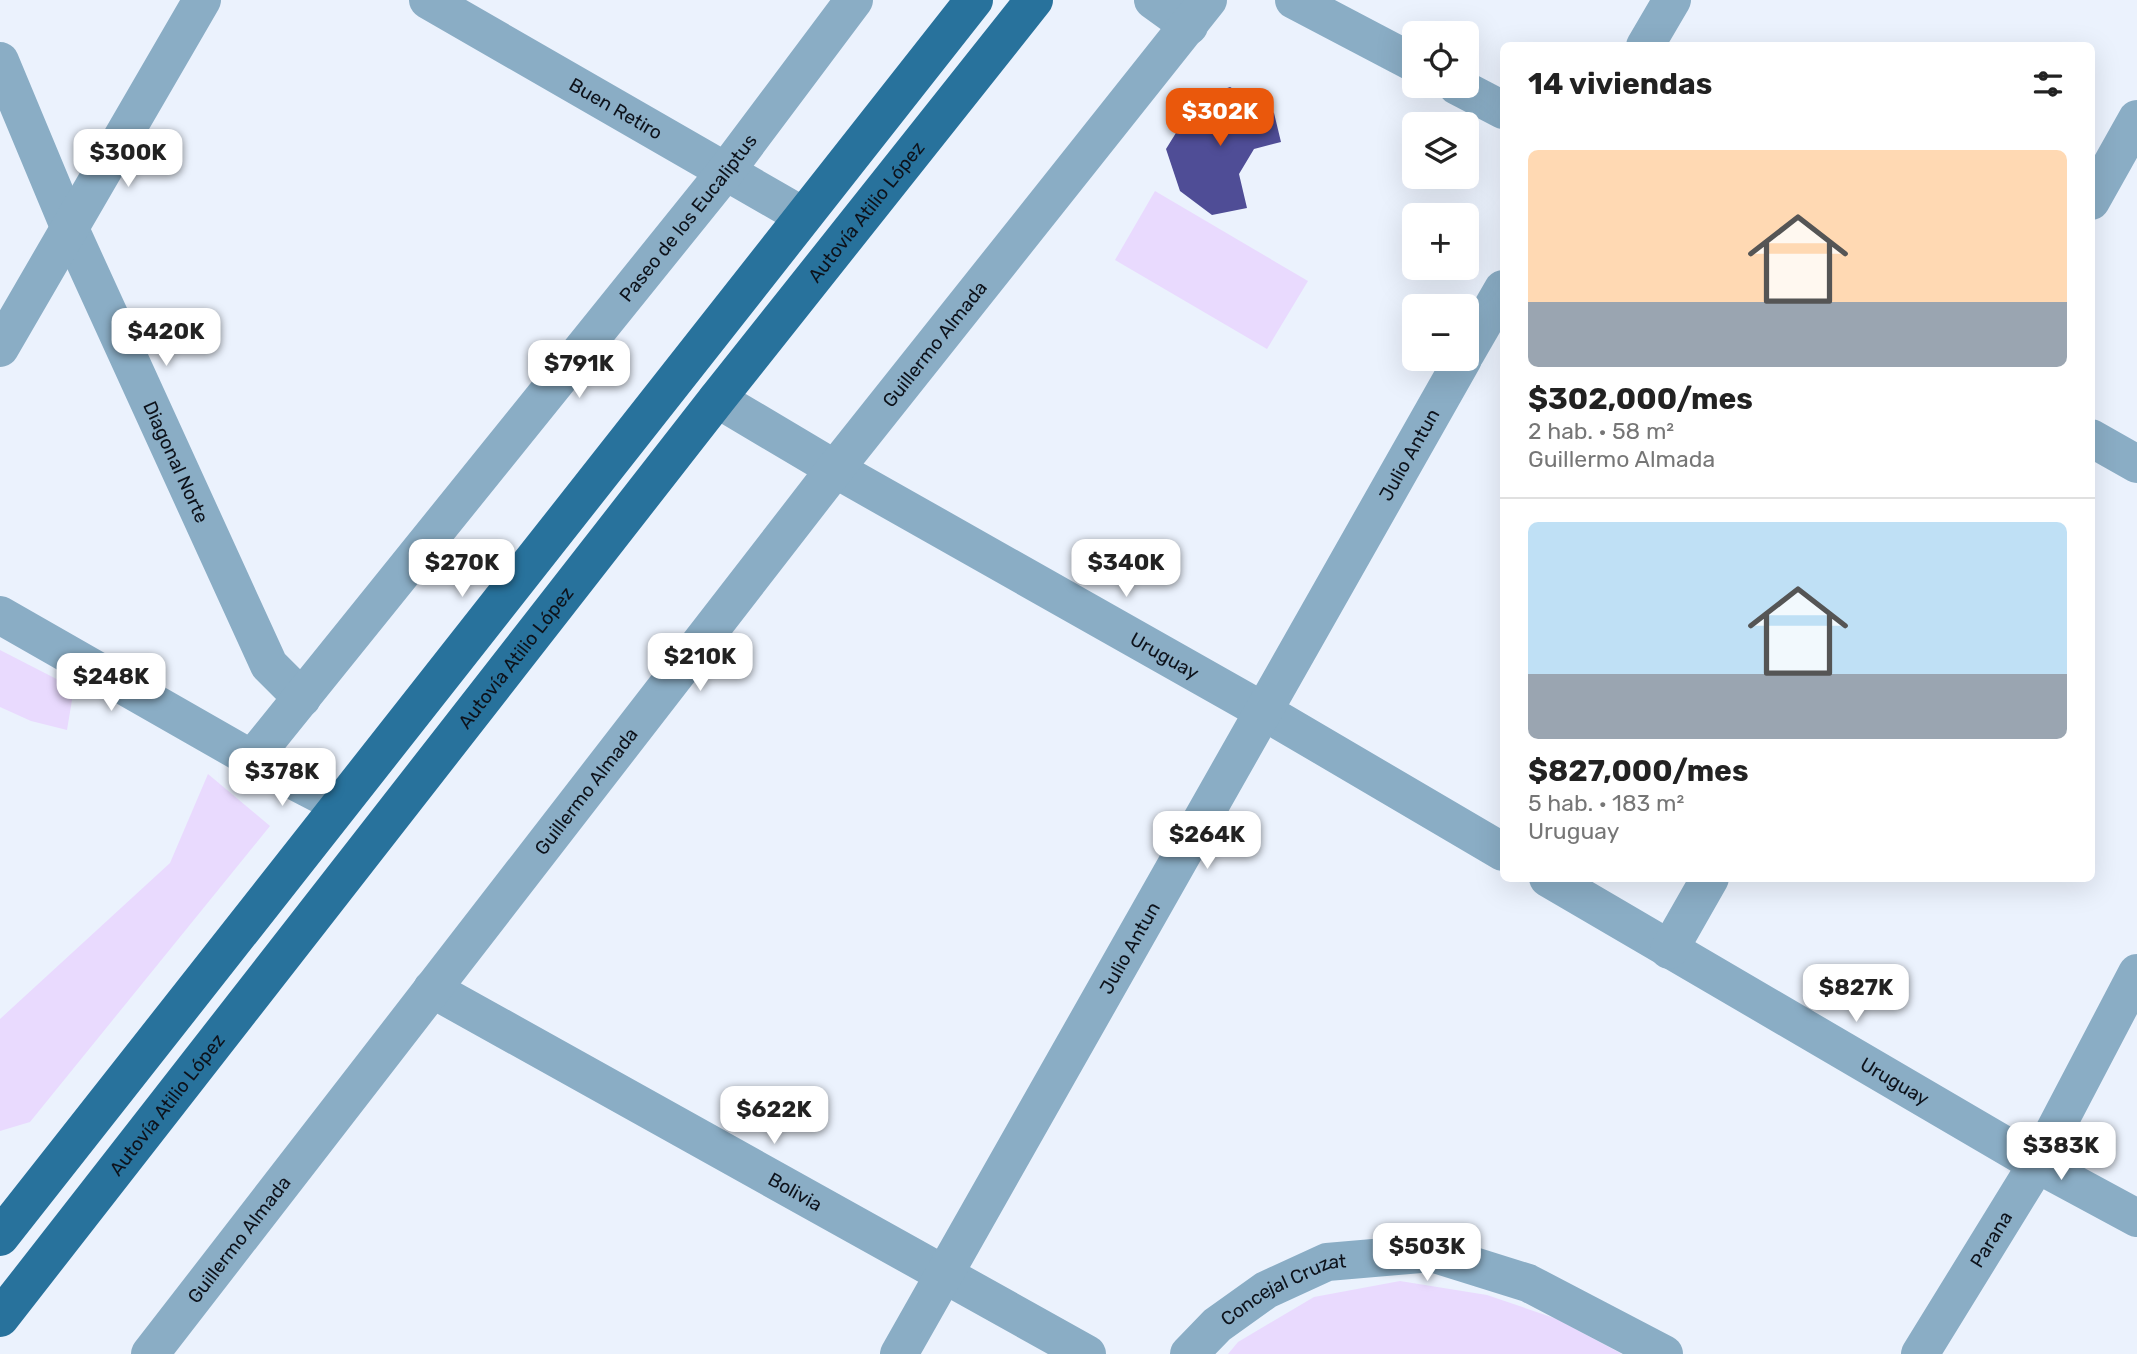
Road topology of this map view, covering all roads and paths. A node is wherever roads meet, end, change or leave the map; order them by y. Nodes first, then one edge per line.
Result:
1 (202, 0) edge
2 (428, 0) edge
3 (854, 0) edge
4 (974, 0) edge
5 (1034, 0) edge
6 (1153, 0) edge
7 (1294, 0) edge
8 (1672, 0) edge
9 (1198, 13) edge
10 (1647, 42) edge
11 (1402, 57) edge
12 (0, 61) edge
13 (1479, 97) edge
14 (1500, 108) edge
15 (2137, 120) edge
16 (726, 171) junction
17 (2095, 194) edge
18 (803, 216) junction
19 (70, 229) junction
20 (1500, 294) edge
21 (1479, 331) edge
22 (0, 348) edge
23 (1456, 371) edge
24 (717, 399) junction
25 (2095, 440) edge
26 (2137, 464) edge
27 (835, 469) junction
28 (0, 615) edge
29 (302, 698) junction
30 (1263, 711) junction
31 (252, 759) junction
32 (338, 804) junction
33 (1500, 850) edge
34 (1555, 882) edge
35 (1708, 882) edge
36 (1669, 950) junction
37 (2137, 973) edge
38 (432, 989) junction
39 (2037, 1164) junction
40 (2137, 1218) edge
41 (0, 1237) edge
42 (945, 1275) junction
43 (0, 1318) edge
44 (150, 1354) edge
45 (900, 1354) edge
46 (1087, 1354) edge
47 (1189, 1354) edge
48 (1664, 1354) edge
49 (1920, 1354) edge

1 - 19 street
2 - 16 street, Buen Retiro
3 - 16 street, Paseo de los Eucaliptus
4 - 18 main road
5 - 24 main road, Autovía Atilio López
6 - 9 street
7 - 11 street
8 - 10 street
9 - 27 street, Guillermo Almada
12 - 19 street, Diagonal Norte
13 - 14 street
15 - 17 street
16 - 18 street, Buen Retiro
16 - 29 street, Paseo de los Eucaliptus
18 - 32 main road
19 - 22 street
19 - 29 street, Diagonal Norte
20 - 21 street
23 - 30 street, Julio Antun
24 - 27 street, Uruguay
24 - 43 main road, Autovía Atilio López
25 - 26 street
27 - 30 street, Uruguay
27 - 38 street, Guillermo Almada
28 - 31 street
29 - 31 street, Paseo de los Eucaliptus
30 - 33 street, Uruguay
30 - 42 street, Julio Antun
31 - 32 street
32 - 41 main road
34 - 36 street, Uruguay
35 - 36 street
36 - 39 street, Uruguay
37 - 39 street, Parana
38 - 42 street, Bolivia
38 - 44 street, Guillermo Almada
39 - 40 street, Uruguay
39 - 49 street, Parana
42 - 45 street, Julio Antun
42 - 46 street, Bolivia
47 - 48 street, Concejal Cruzat

